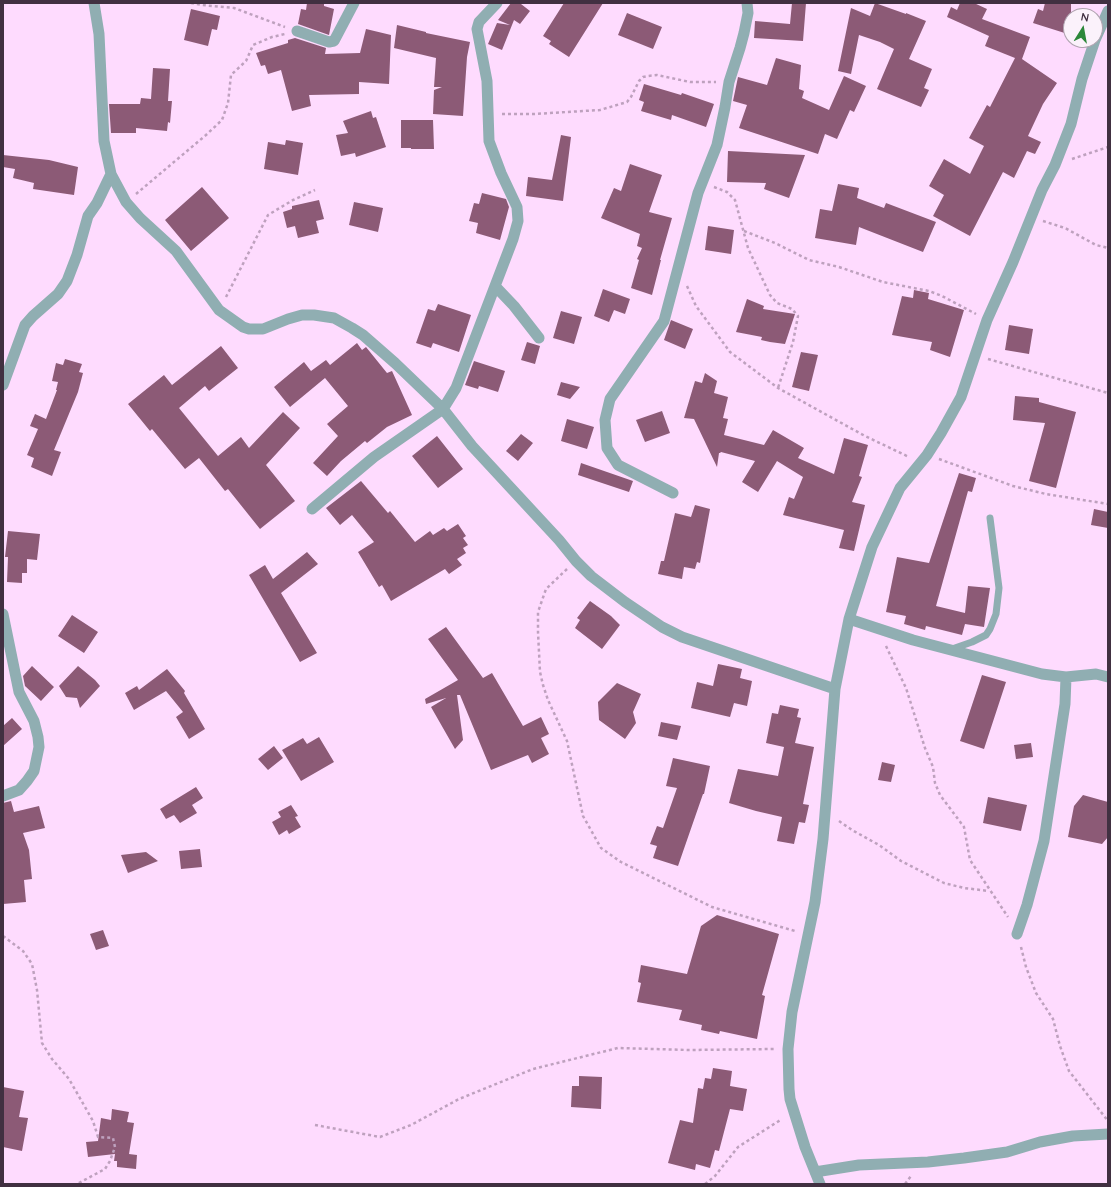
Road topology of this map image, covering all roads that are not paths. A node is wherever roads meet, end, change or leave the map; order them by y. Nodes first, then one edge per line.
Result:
1 (94, 3) edge
2 (354, 3) edge
3 (497, 3) edge
4 (747, 3) edge
5 (1108, 11) edge
6 (1103, 22) edge
7 (297, 31) road end
8 (1092, 48) edge
9 (111, 174) junction
10 (495, 286) junction
11 (539, 338) dead end
12 (3, 385) edge
13 (443, 409) junction
14 (673, 493) dead end
15 (312, 509) dead end
16 (990, 518) dead end
17 (3, 614) edge
18 (849, 619) junction
19 (952, 650) junction
20 (1108, 676) edge
21 (1066, 677) junction
22 (835, 688) junction
23 (3, 796) edge
24 (1017, 934) road end
25 (1108, 1134) edge
26 (815, 1172) junction
27 (820, 1184) edge

1 - 9 street
2 - 7 street
3 - 10 street
4 - 14 street
5 - 6 street
8 - 18 street
9 - 12 street
9 - 13 street
10 - 11 street
10 - 13 street
13 - 15 street
13 - 22 street
16 - 19 lane
17 - 23 street
18 - 19 street
18 - 22 street
19 - 21 street
20 - 21 street
21 - 24 street
22 - 26 street
25 - 26 street
26 - 27 street

